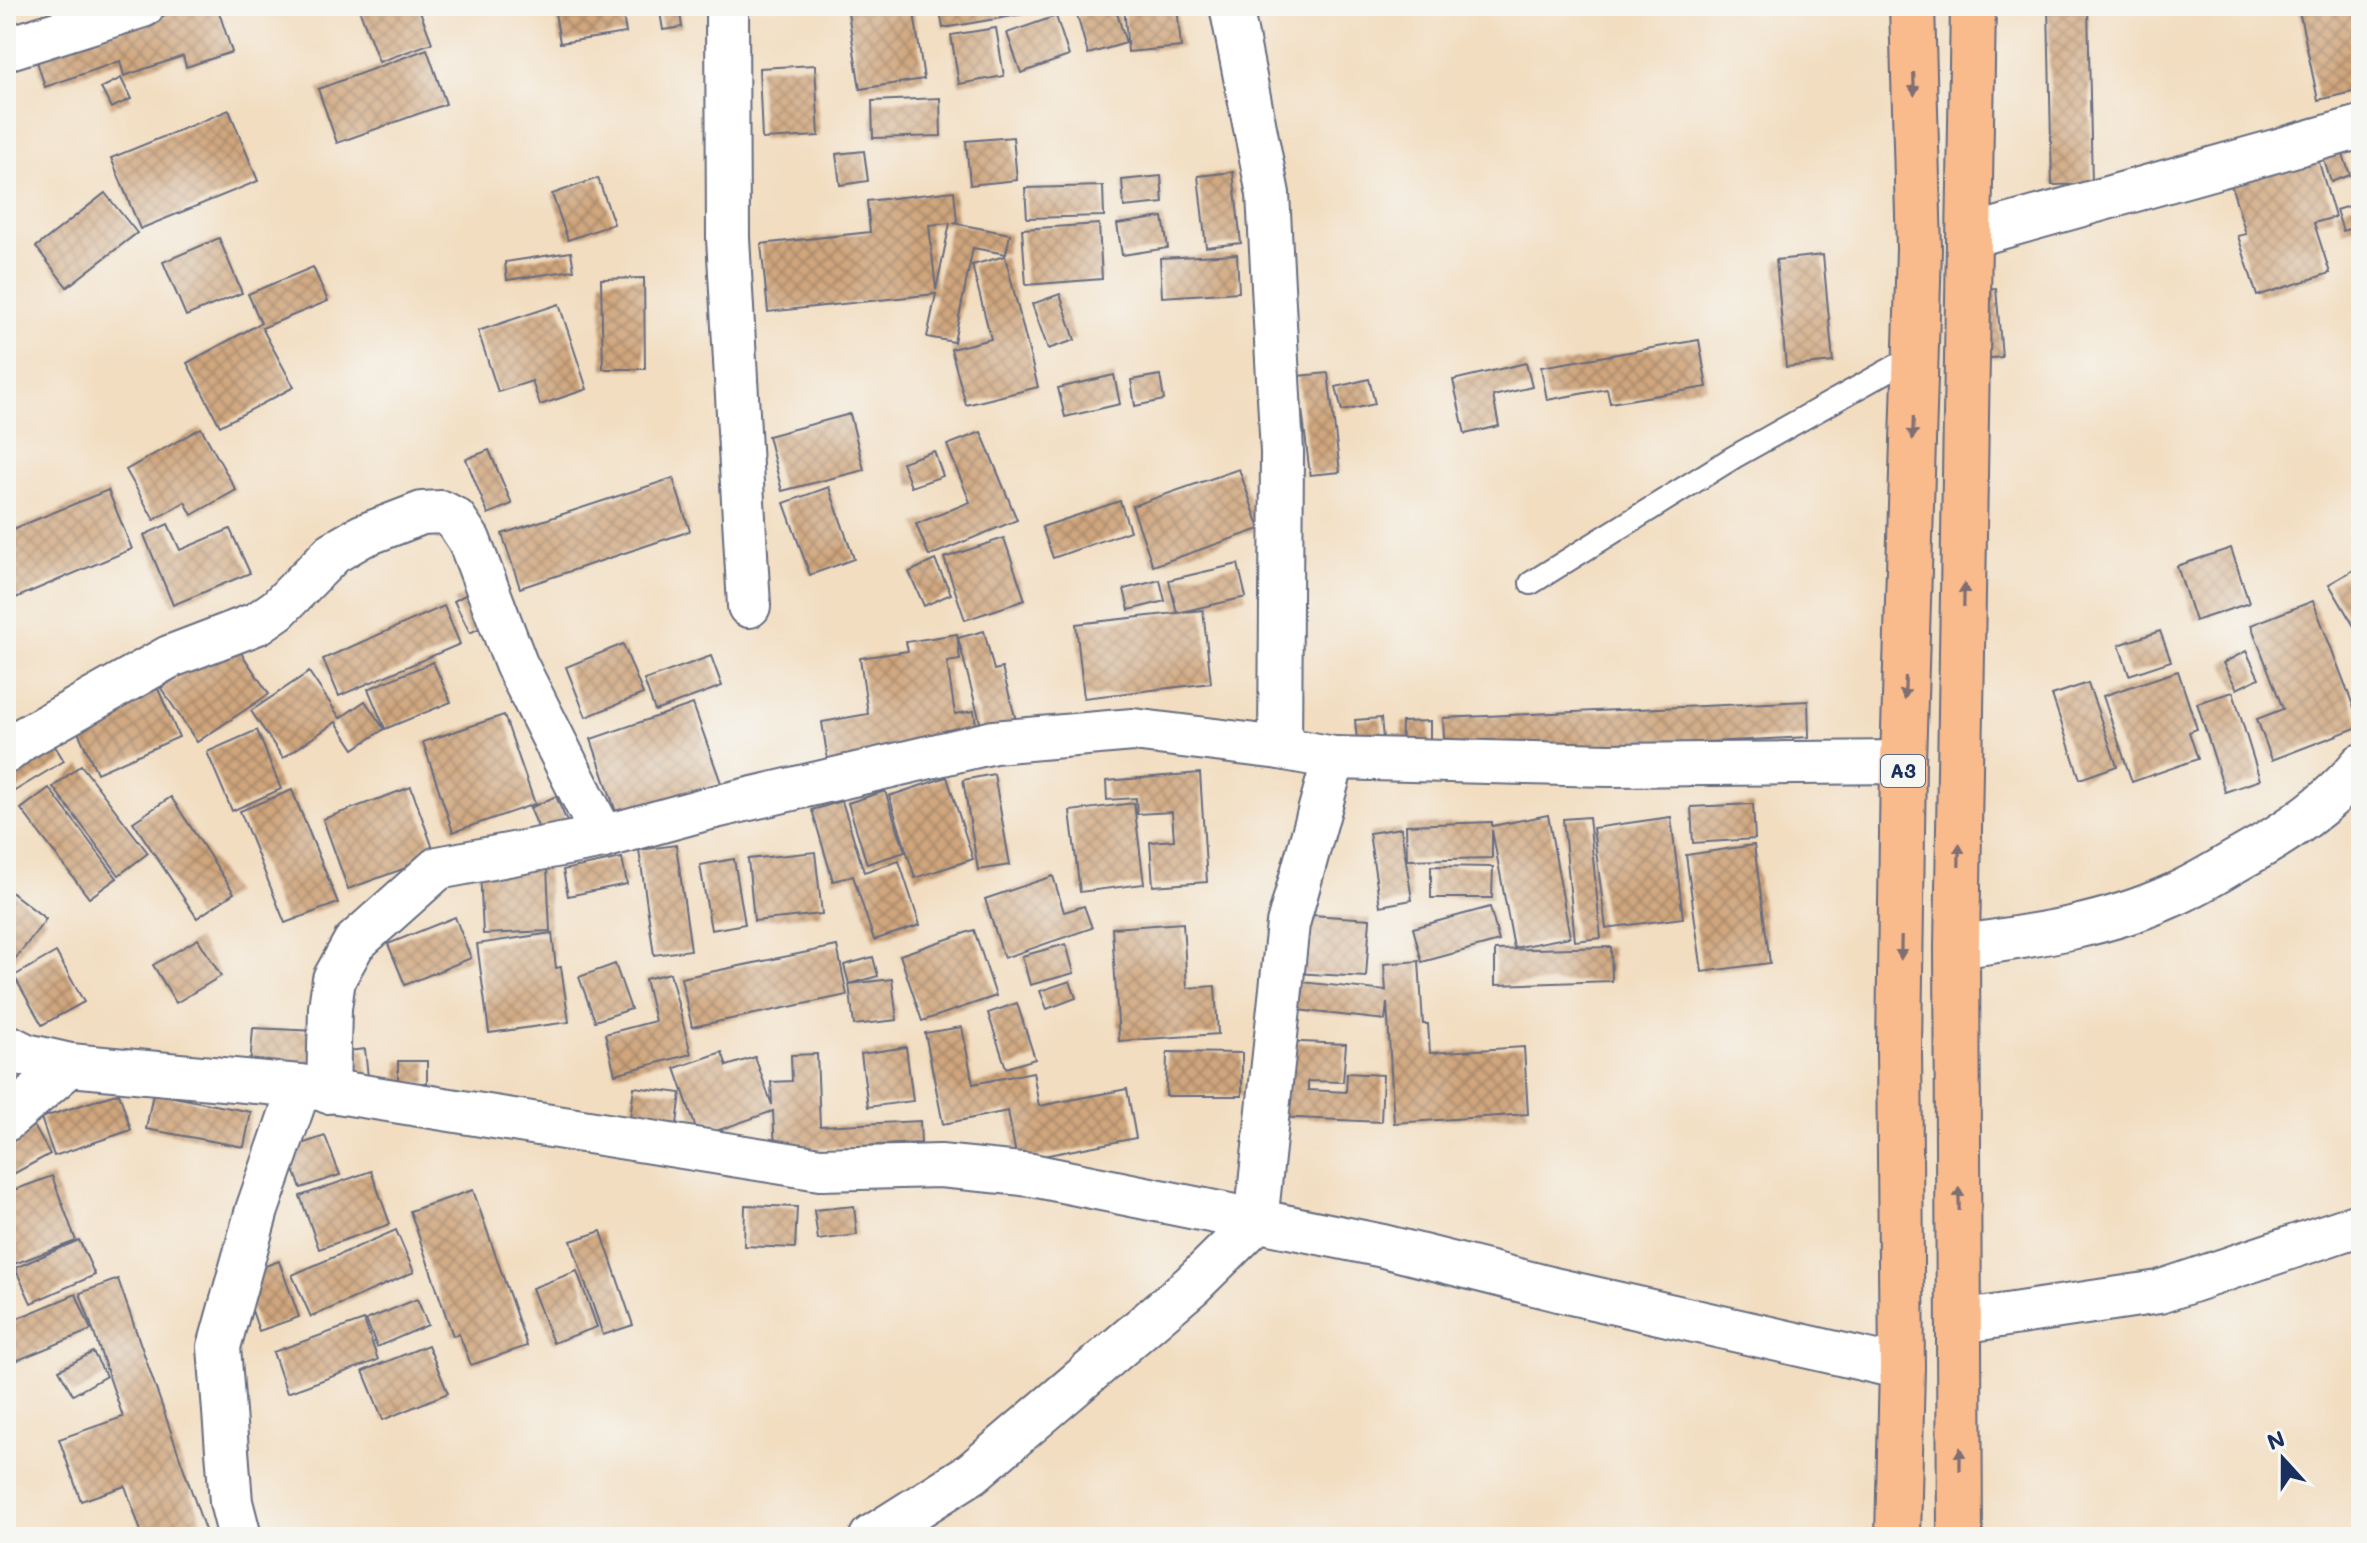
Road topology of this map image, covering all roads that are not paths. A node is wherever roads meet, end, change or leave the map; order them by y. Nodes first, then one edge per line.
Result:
1 (143, 6) edge
2 (727, 6) edge
3 (1231, 6) edge
4 (1912, 6) edge
5 (1973, 6) edge
6 (6, 49) edge
7 (2361, 127) edge
8 (1971, 236) junction
9 (1916, 355) junction
10 (1531, 583) dead end
11 (749, 606) dead end
12 (1280, 748) junction
13 (6, 752) edge
14 (1334, 758) junction
15 (1903, 762) junction
16 (2361, 765) edge
17 (603, 837) junction
18 (1957, 947) junction
19 (6, 1045) edge
20 (70, 1065) junction
21 (314, 1089) junction
22 (6, 1120) edge
23 (1256, 1222) junction
24 (2361, 1224) edge
25 (1960, 1322) junction
26 (1902, 1368) junction
27 (240, 1537) edge
28 (871, 1537) edge
29 (1898, 1537) edge
30 (1960, 1537) edge

1 - 6 street
2 - 11 street
3 - 12 street
4 -> 9 highway, A3
5 - 8 highway
7 - 8 street
18 -> 8 highway
9 - 10 lane
9 -> 15 highway, A3
12 - 14 street
12 - 17 street
13 - 17 street
14 - 15 street
14 - 23 street
15 -> 26 highway, A3
16 - 18 street
17 - 21 street
25 -> 18 highway
19 - 20 street
20 - 21 street
20 - 22 street
21 - 23 street
21 - 27 street
23 - 26 street
23 - 28 street
24 - 25 street
30 -> 25 highway
26 - 29 highway, A3

